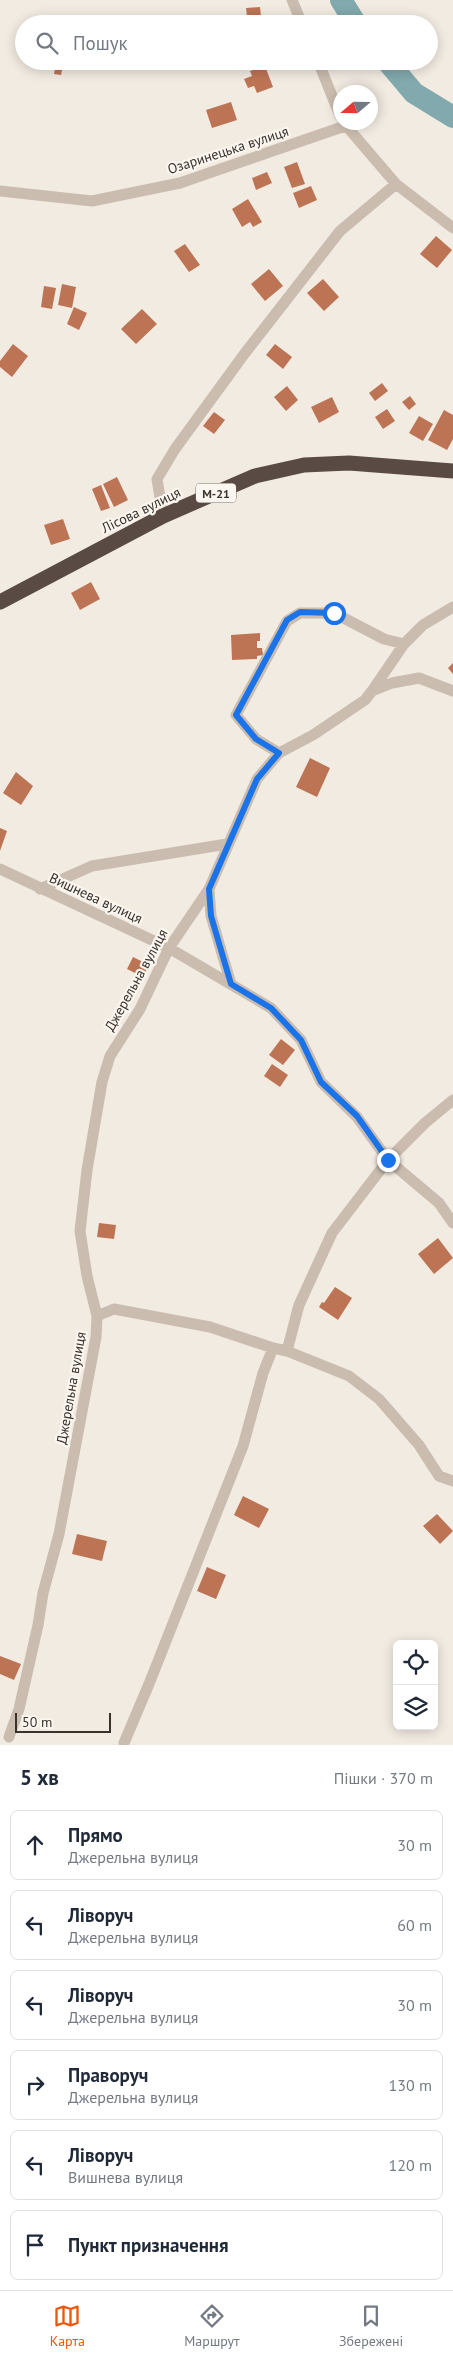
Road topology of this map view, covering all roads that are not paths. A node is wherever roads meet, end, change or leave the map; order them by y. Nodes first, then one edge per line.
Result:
1 (292, 0) edge
2 (298, 15) edge
3 (322, 70) edge
4 (333, 98) edge
5 (333, 126) edge
6 (350, 130) edge
7 (396, 184) junction
8 (0, 191) edge
9 (453, 228) edge
10 (453, 471) edge
11 (163, 516) junction
12 (0, 602) edge
13 (453, 607) edge
14 (404, 644) junction
15 (372, 691) junction
16 (453, 691) edge
17 (279, 753) junction
18 (227, 844) junction
19 (0, 869) edge
20 (40, 889) junction
21 (209, 889) junction
22 (169, 948) junction
23 (231, 984) junction
24 (453, 1100) edge
25 (388, 1160) junction
26 (453, 1223) edge
27 (98, 1316) junction
28 (272, 1348) junction
29 (287, 1351) junction
30 (453, 1481) edge
31 (9, 1737) dead end
32 (124, 1743) dead end

1 - 2 street
3 - 4 street
5 - 8 street, Озаринецька вулиця
6 - 7 street
7 - 9 street
7 - 11 street
10 - 11 highway, Лісова вулиця / М-21
11 - 12 highway, Лісова вулиця / М-21
13 - 14 street, Джерельна вулиця
14 - 15 street, Джерельна вулиця
14 - 17 street
15 - 16 street, Джерельна вулиця
15 - 17 street, Джерельна вулиця
17 - 18 street, Джерельна вулиця
18 - 20 street
18 - 21 street, Джерельна вулиця
19 - 20 street, Вишнева вулиця
20 - 22 street, Вишнева вулиця
21 - 22 street, Джерельна вулиця
21 - 23 street, Джерельна вулиця
22 - 23 street, Вишнева вулиця
22 - 27 street, Джерельна вулиця
23 - 25 street, Вишнева вулиця
24 - 25 street
25 - 26 street, Вишнева вулиця
25 - 29 street
27 - 28 street
27 - 31 street, Джерельна вулиця
28 - 29 street
28 - 32 street
29 - 30 street

